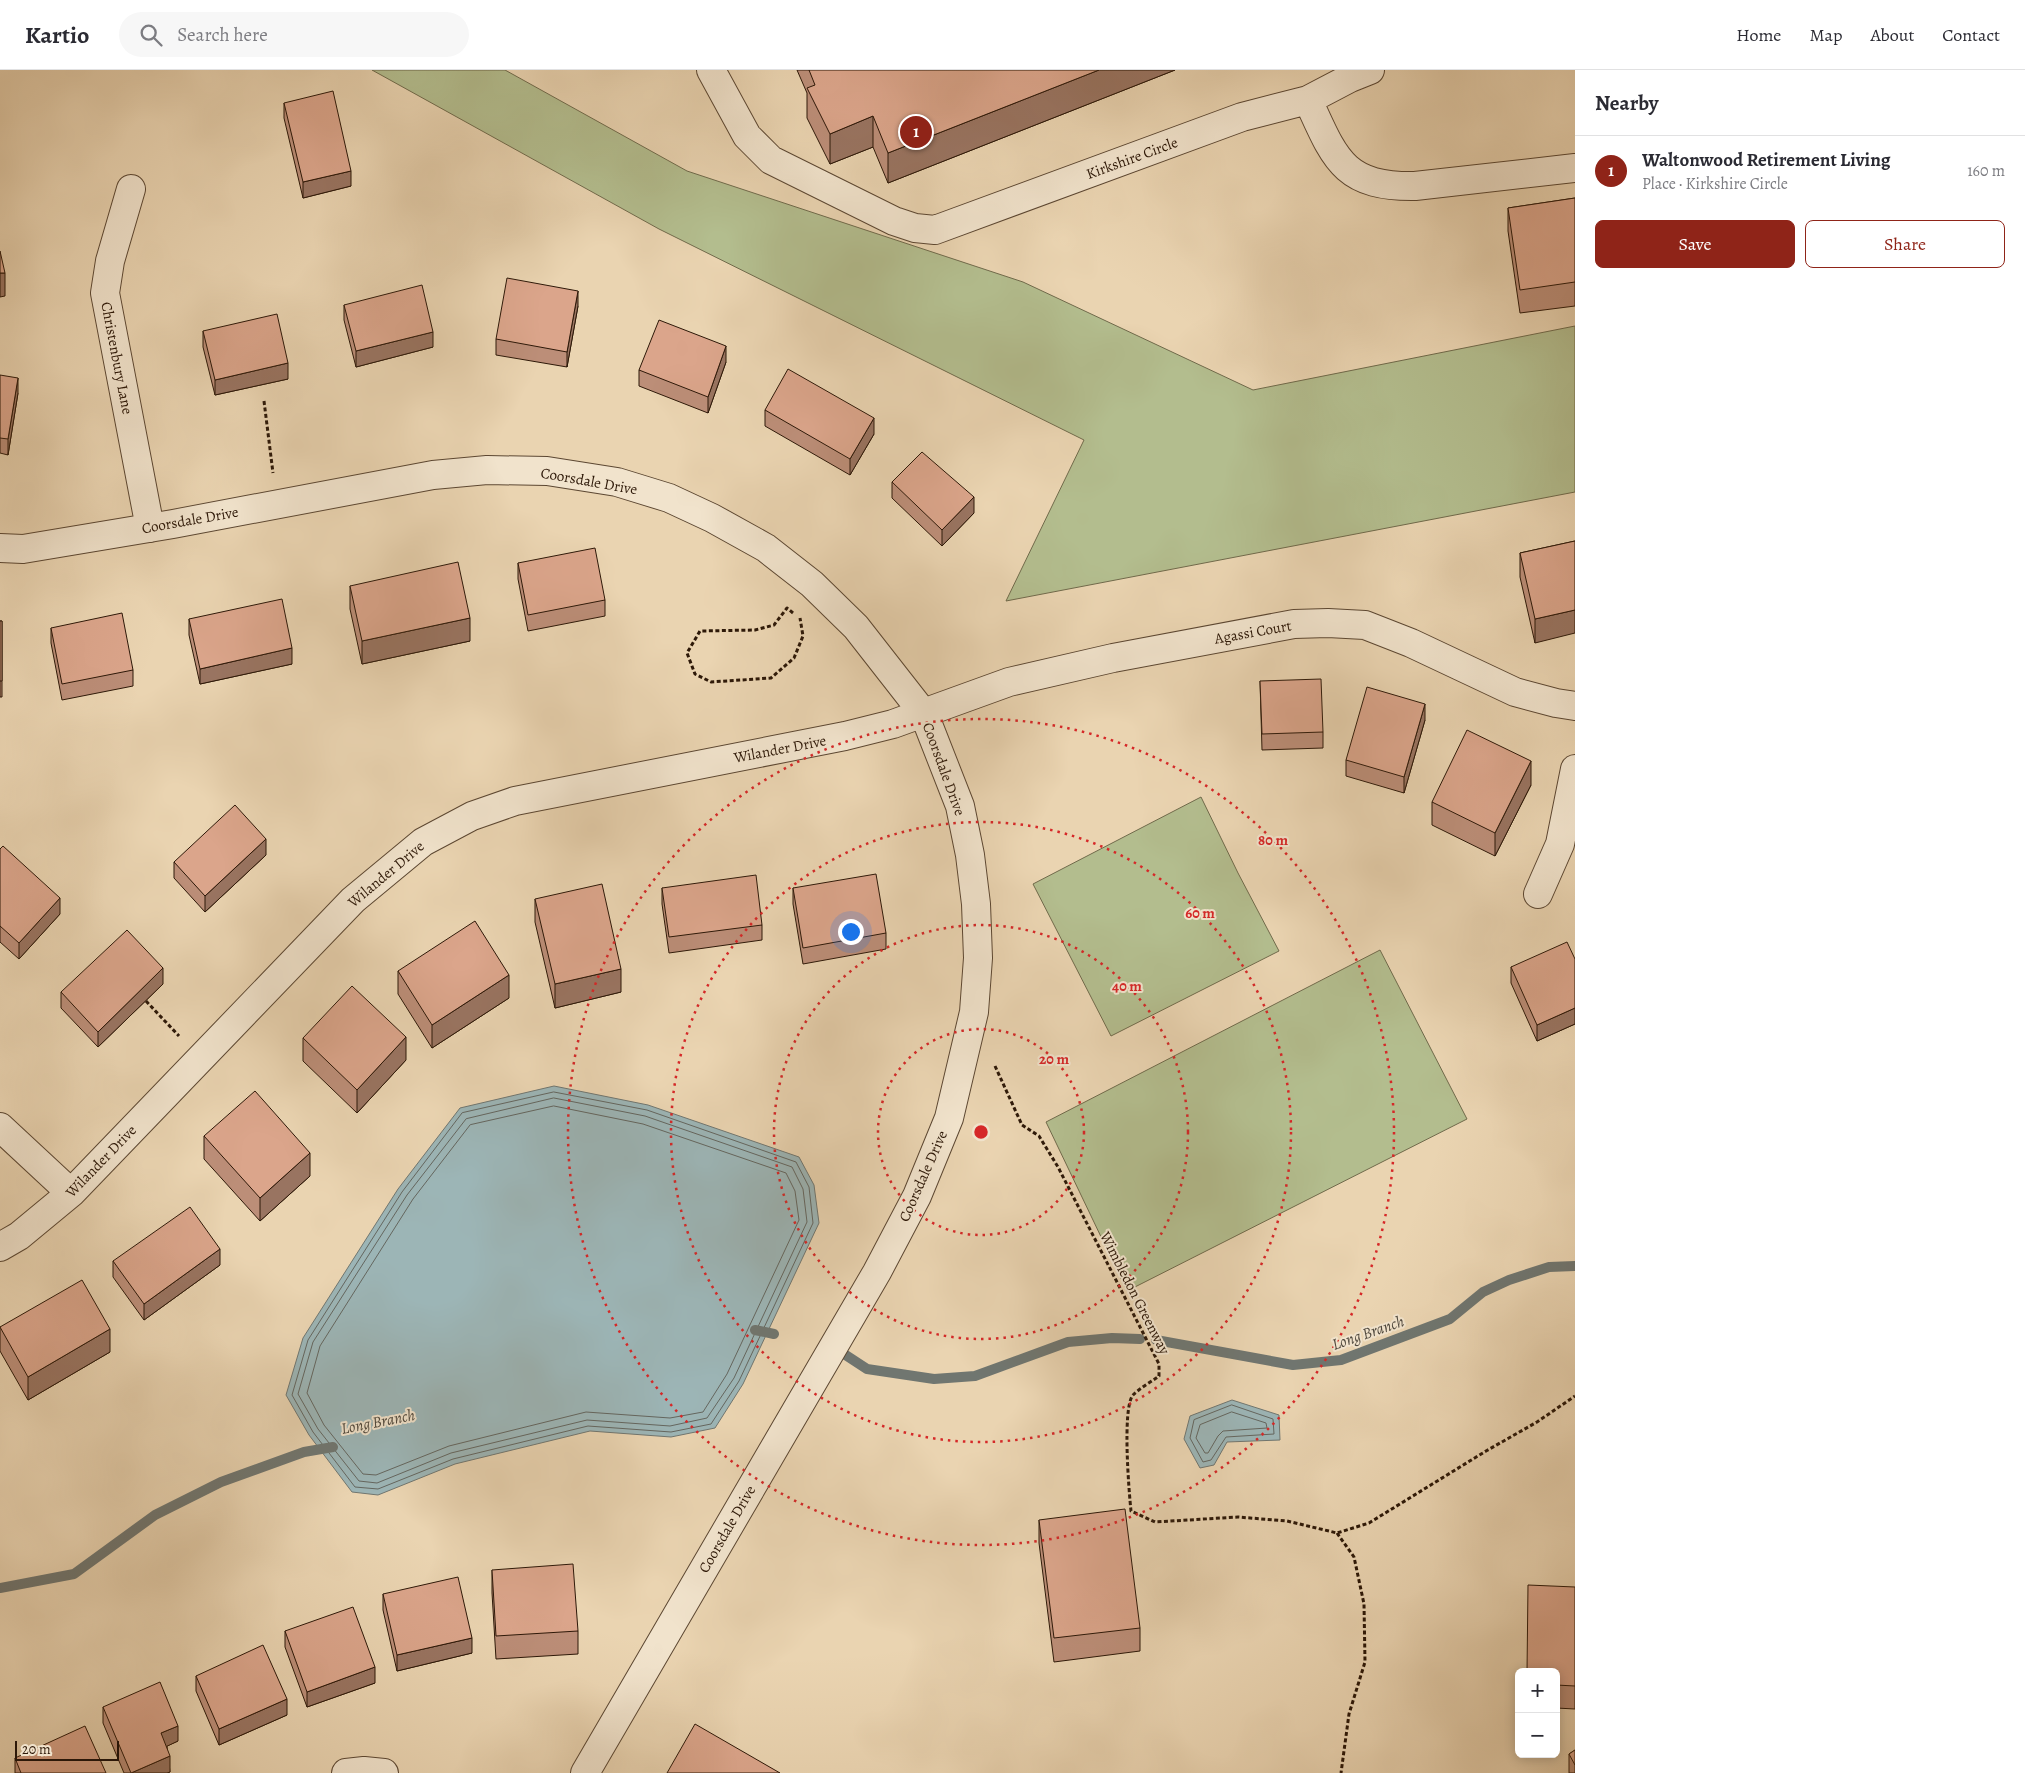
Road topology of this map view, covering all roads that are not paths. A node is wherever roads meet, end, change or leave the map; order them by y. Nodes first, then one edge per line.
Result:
1 (710, 70) edge
2 (1370, 70) edge
3 (1308, 100) junction
4 (1575, 168) edge
5 (131, 189) dead end
6 (150, 528) junction
7 (0, 548) edge
8 (1575, 706) edge
9 (924, 714) junction
10 (1575, 769) edge
11 (1538, 894) dead end
12 (0, 1127) edge
13 (71, 1193) junction
14 (0, 1247) edge
15 (346, 1773) edge
16 (384, 1773) edge
17 (585, 1773) edge

1 - 3 street, Kirkshire Circle
2 - 3 street, Kirkshire Circle
3 - 4 street
5 - 6 street, Christenbury Lane
6 - 7 street, Coorsdale Drive
6 - 9 street, Coorsdale Drive
8 - 9 street, Agassi Court
9 - 13 street, Wilander Drive
9 - 17 street, Coorsdale Drive
10 - 11 street
12 - 13 street
13 - 14 street, Wilander Drive
15 - 16 street

